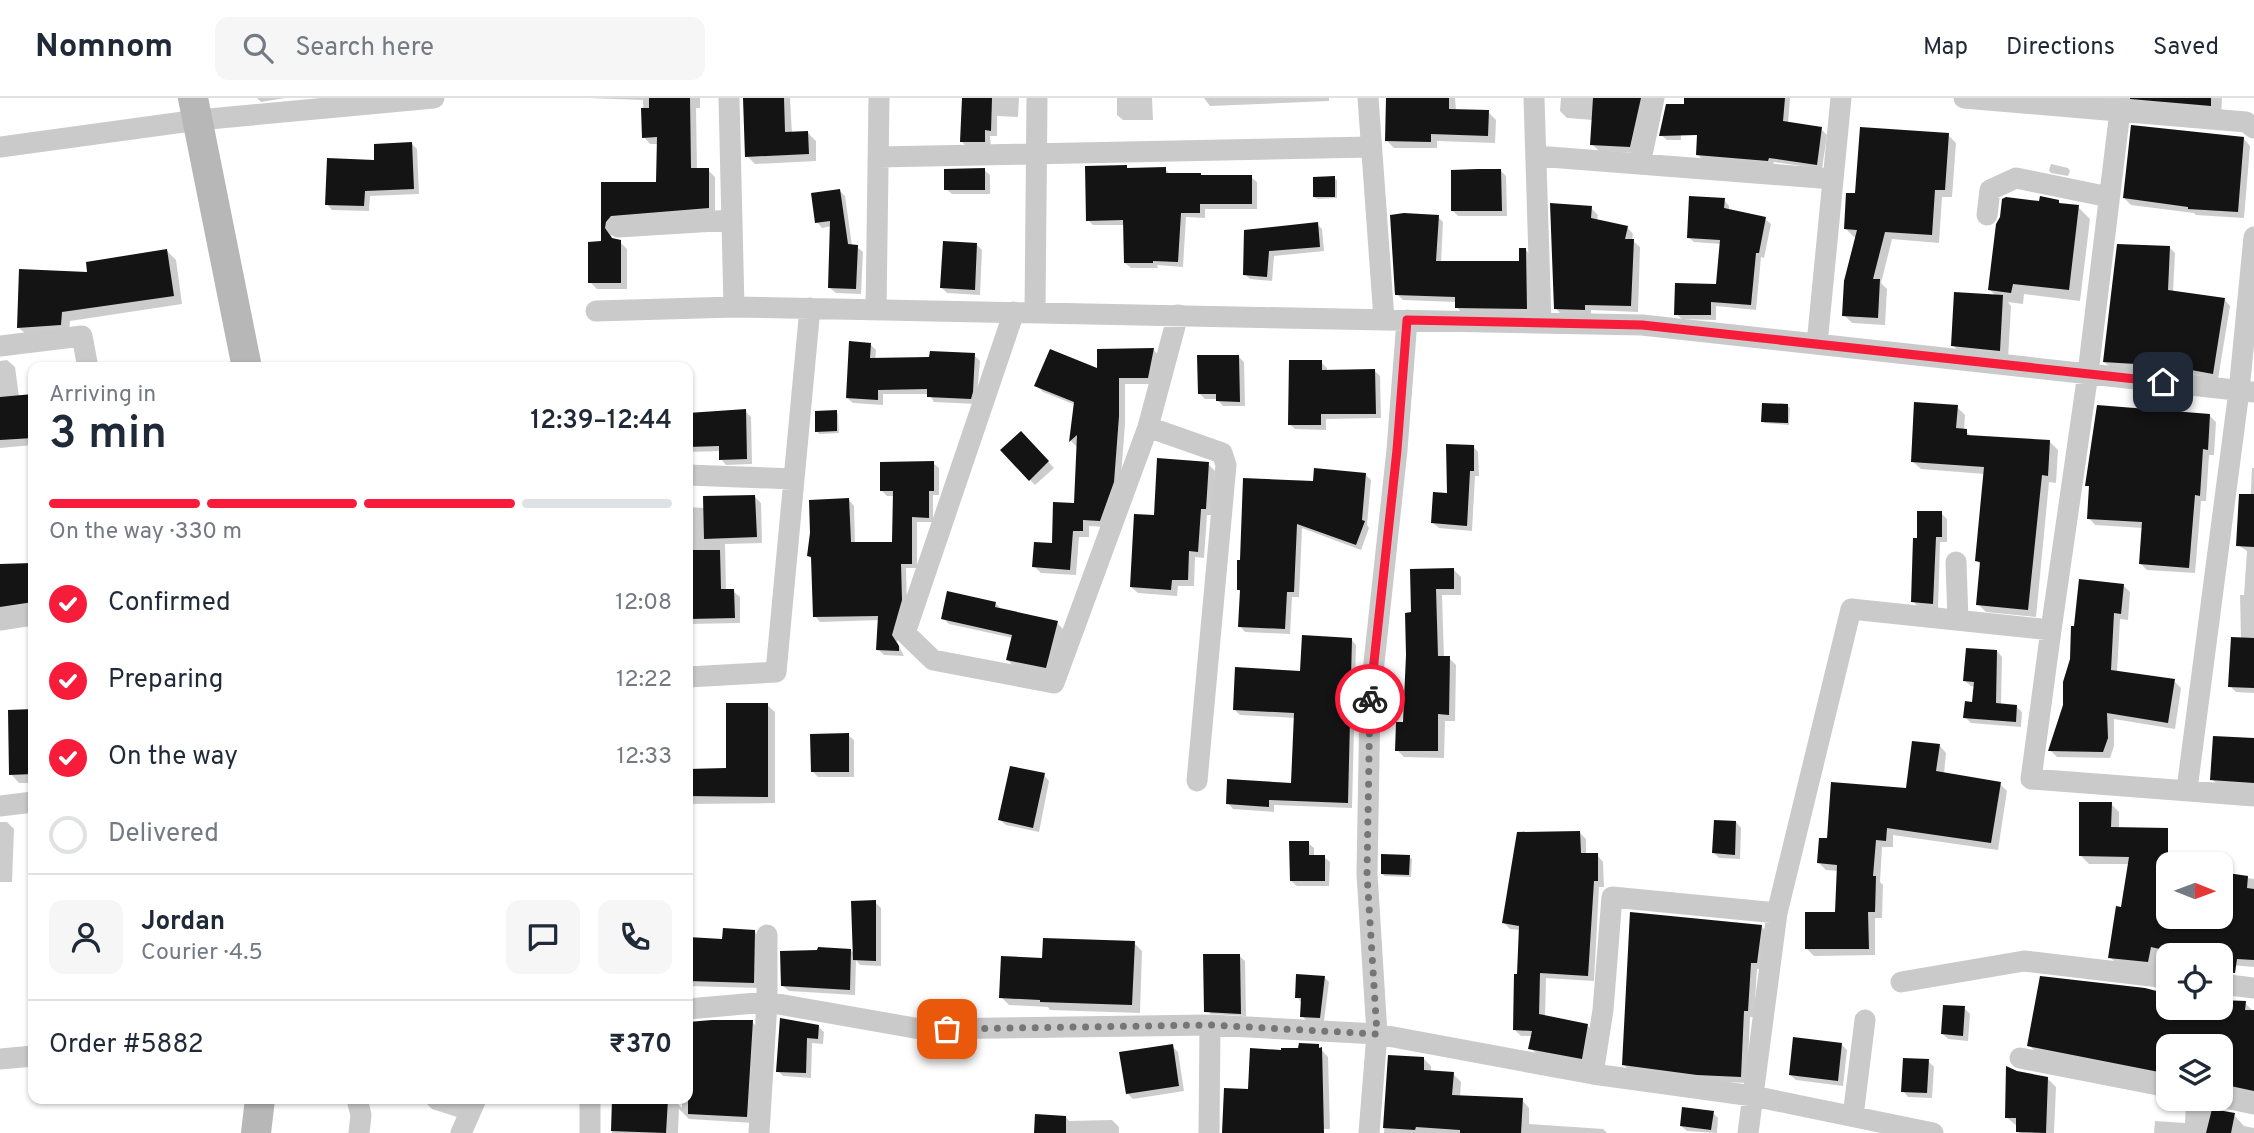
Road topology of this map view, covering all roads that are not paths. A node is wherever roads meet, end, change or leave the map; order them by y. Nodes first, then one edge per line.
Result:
1 (434, 98) edge
2 (729, 98) edge
3 (879, 98) edge
4 (1037, 98) edge
5 (1368, 98) edge
6 (1534, 98) edge
7 (1654, 98) edge
8 (1841, 98) edge
9 (1964, 98) edge
10 (390, 100) edge
11 (196, 109) edge
12 (2120, 111) junction
13 (2254, 128) edge
14 (0, 146) edge
15 (1371, 147) junction
16 (1037, 154) junction
17 (1536, 156) junction
18 (878, 157) junction
19 (1640, 164) junction
20 (1833, 178) junction
21 (2109, 197) junction
22 (1987, 215) dead end
23 (732, 220) junction
24 (618, 227) dead end
25 (2254, 237) edge
26 (734, 307) junction
27 (810, 308) junction
28 (876, 309) junction
29 (596, 311) dead end
30 (1025, 312) junction
31 (1178, 315) junction
32 (1384, 319) junction
33 (1407, 320) junction
34 (1541, 323) junction
35 (1817, 344) junction
36 (0, 346) edge
37 (87, 362) edge
38 (246, 362) edge
39 (2088, 373) junction
40 (2246, 391) edge
41 (1148, 428) junction
42 (693, 475) edge
43 (794, 480) junction
44 (1956, 562) dead end
45 (28, 616) edge
46 (0, 620) edge
47 (1958, 620) junction
48 (2050, 630) junction
49 (693, 677) edge
50 (1197, 781) dead end
51 (2188, 789) junction
52 (2254, 796) edge
53 (28, 803) edge
54 (0, 806) edge
55 (1777, 913) junction
56 (767, 936) dead end
57 (2156, 977) edge
58 (1901, 982) dead end
59 (2233, 985) edge
60 (2254, 988) edge
61 (766, 1002) junction
62 (693, 1009) edge
63 (1866, 1020) dead end
64 (1210, 1025) junction
65 (1377, 1034) junction
66 (28, 1056) edge
67 (2020, 1058) dead end
68 (0, 1059) edge
69 (1593, 1073) junction
70 (2156, 1085) edge
71 (1753, 1096) junction
72 (2233, 1100) edge
73 (259, 1104) edge
74 (358, 1104) edge
75 (474, 1104) edge
76 (590, 1104) edge
77 (2254, 1104) edge
78 (1853, 1116) junction
79 (256, 1133) edge
80 (359, 1133) edge
81 (461, 1133) edge
82 (590, 1133) edge
83 (759, 1133) edge
84 (1209, 1133) edge
85 (1369, 1133) edge
86 (1748, 1133) edge
87 (1933, 1133) edge

1 - 10 street
2 - 23 street
3 - 18 street
4 - 16 street
5 - 15 street
6 - 17 street
7 - 19 street
8 - 20 street
9 - 12 street
10 - 11 street
11 - 14 street
11 - 38 main road
12 - 13 street
12 - 21 street
15 - 16 street
15 - 32 street
16 - 18 street
16 - 30 street
17 - 19 street
17 - 34 street
18 - 28 street
19 - 20 street
20 - 35 street
21 - 22 street
21 - 39 street
23 - 24 street
23 - 26 street
25 - 40 street
26 - 27 street
26 - 29 street
27 - 28 street
27 - 43 street
28 - 30 street
30 - 31 street
30 - 41 street
31 - 32 street
31 - 41 street
32 - 33 street
33 - 34 street
33 - 65 street
34 - 35 street
35 - 39 street
36 - 37 street
39 - 40 street
39 - 48 street
40 - 51 street
41 - 50 street
42 - 43 street
43 - 49 street
44 - 47 street
45 - 46 street
47 - 48 street
47 - 55 street
48 - 51 street
51 - 52 street
53 - 54 street
55 - 69 street
55 - 71 street
56 - 61 street
57 - 58 street
59 - 60 street
61 - 62 street
61 - 64 street
61 - 83 street
63 - 78 street
64 - 65 street
64 - 84 street
65 - 69 street
65 - 85 street
66 - 68 street
67 - 70 street
69 - 71 street
71 - 78 street
71 - 86 street
72 - 77 street
73 - 79 main road
74 - 80 street
75 - 81 street
76 - 82 street
78 - 87 street

